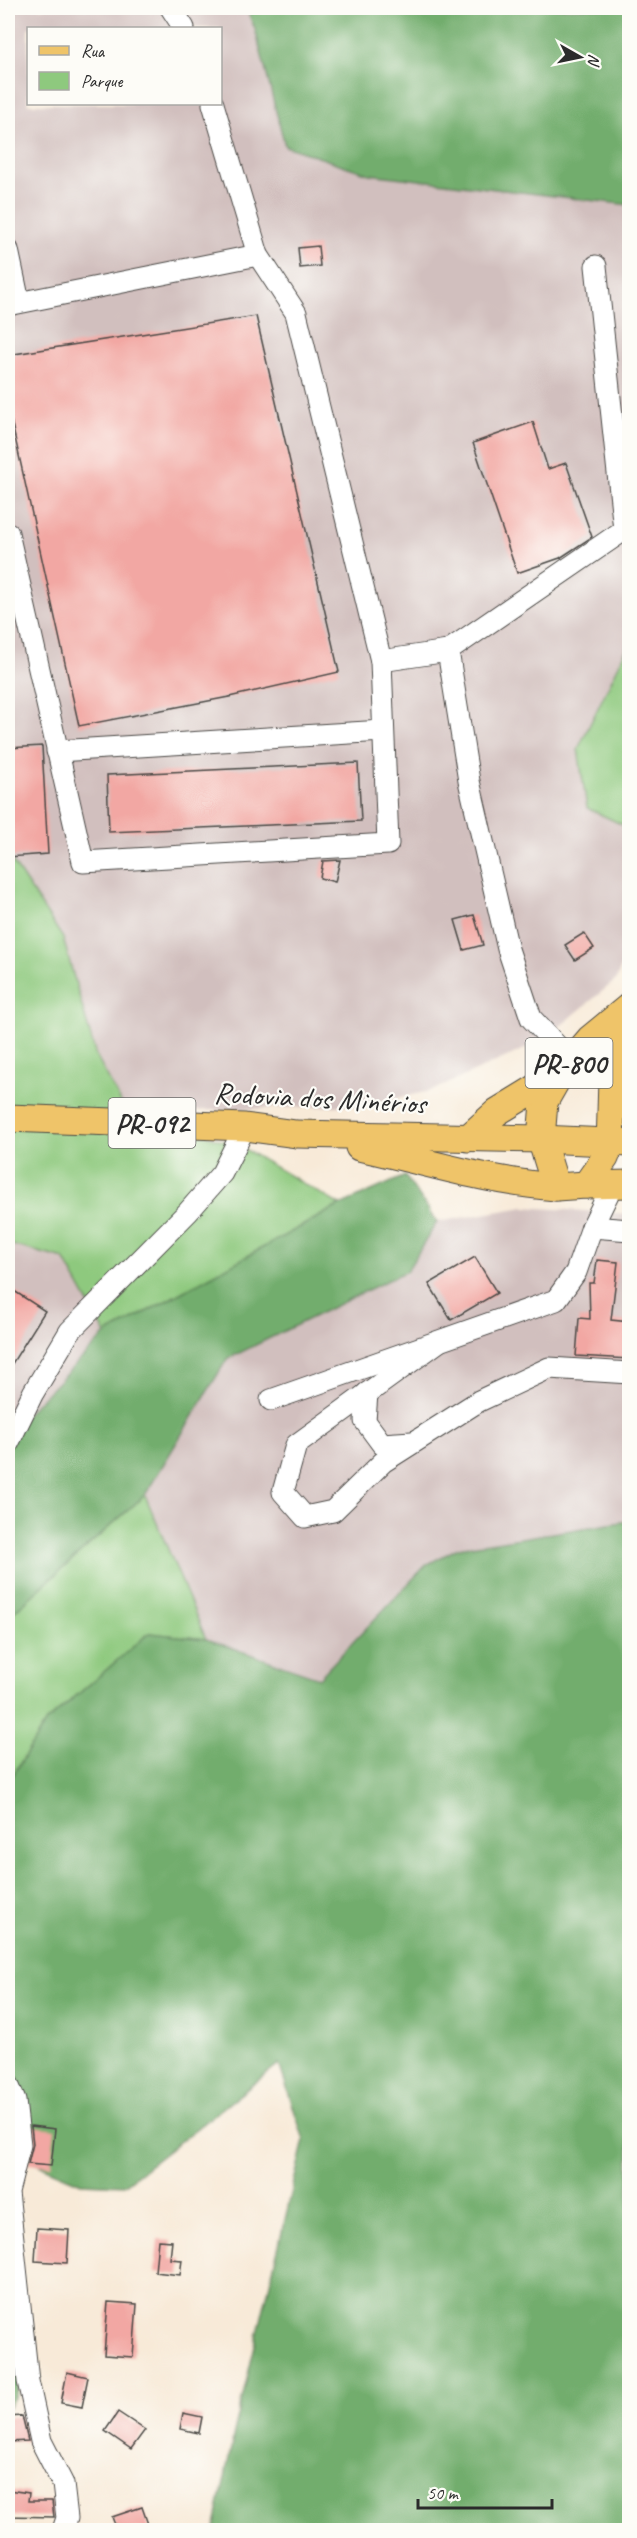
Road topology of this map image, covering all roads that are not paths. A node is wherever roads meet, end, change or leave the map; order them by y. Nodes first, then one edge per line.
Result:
1 (171, 8) edge
2 (183, 27) edge
3 (213, 105) edge
4 (8, 250) edge
5 (258, 255) junction
6 (596, 266) dead end
7 (13, 303) edge
8 (8, 533) edge
9 (448, 651) junction
10 (381, 661) junction
11 (383, 731) junction
12 (57, 751) junction
13 (630, 1008) edge
14 (613, 1046) junction
15 (566, 1067) junction
16 (630, 1104) edge
17 (8, 1118) edge
18 (245, 1127) junction
19 (296, 1134) junction
20 (468, 1138) junction
21 (541, 1139) junction
22 (619, 1143) edge
23 (621, 1184) edge
24 (586, 1185) junction
25 (556, 1187) junction
26 (592, 1227) junction
27 (630, 1230) edge
28 (438, 1342) junction
29 (630, 1373) edge
30 (368, 1393) junction
31 (271, 1400) dead end
32 (417, 1441) junction
33 (8, 1444) edge
34 (8, 2084) edge
35 (9, 2219) edge
36 (63, 2530) edge

1 - 2 street
3 - 5 street
4 - 7 street
5 - 7 street
5 - 10 street
6 - 9 street
8 - 12 street
9 - 10 street
9 - 15 street
10 - 11 street
11 - 12 street
11 - 12 street
13 - 14 main road, PR-800
13 - 15 main road, PR-800
14 - 16 main road
14 - 22 main road, PR-800
15 - 20 main road
15 - 21 main road, PR-800
17 - 18 main road, Rodovia dos Minérios / PR-092
18 - 19 main road, Rodovia dos Minérios / PR-092
18 - 33 street
19 - 20 main road, Rodovia dos Minérios / PR-092
19 - 25 main road
20 - 21 main road, Rodovia dos Minérios / PR-092
21 - 22 main road, Rodovia dos Minérios / PR-092
21 - 25 main road
22 - 24 main road
23 - 24 main road
23 - 26 street
24 - 25 main road
26 - 27 street
26 - 28 street
28 - 30 street
28 - 31 street
29 - 32 street
30 - 32 street
30 - 32 street
34 - 35 street
35 - 36 street

